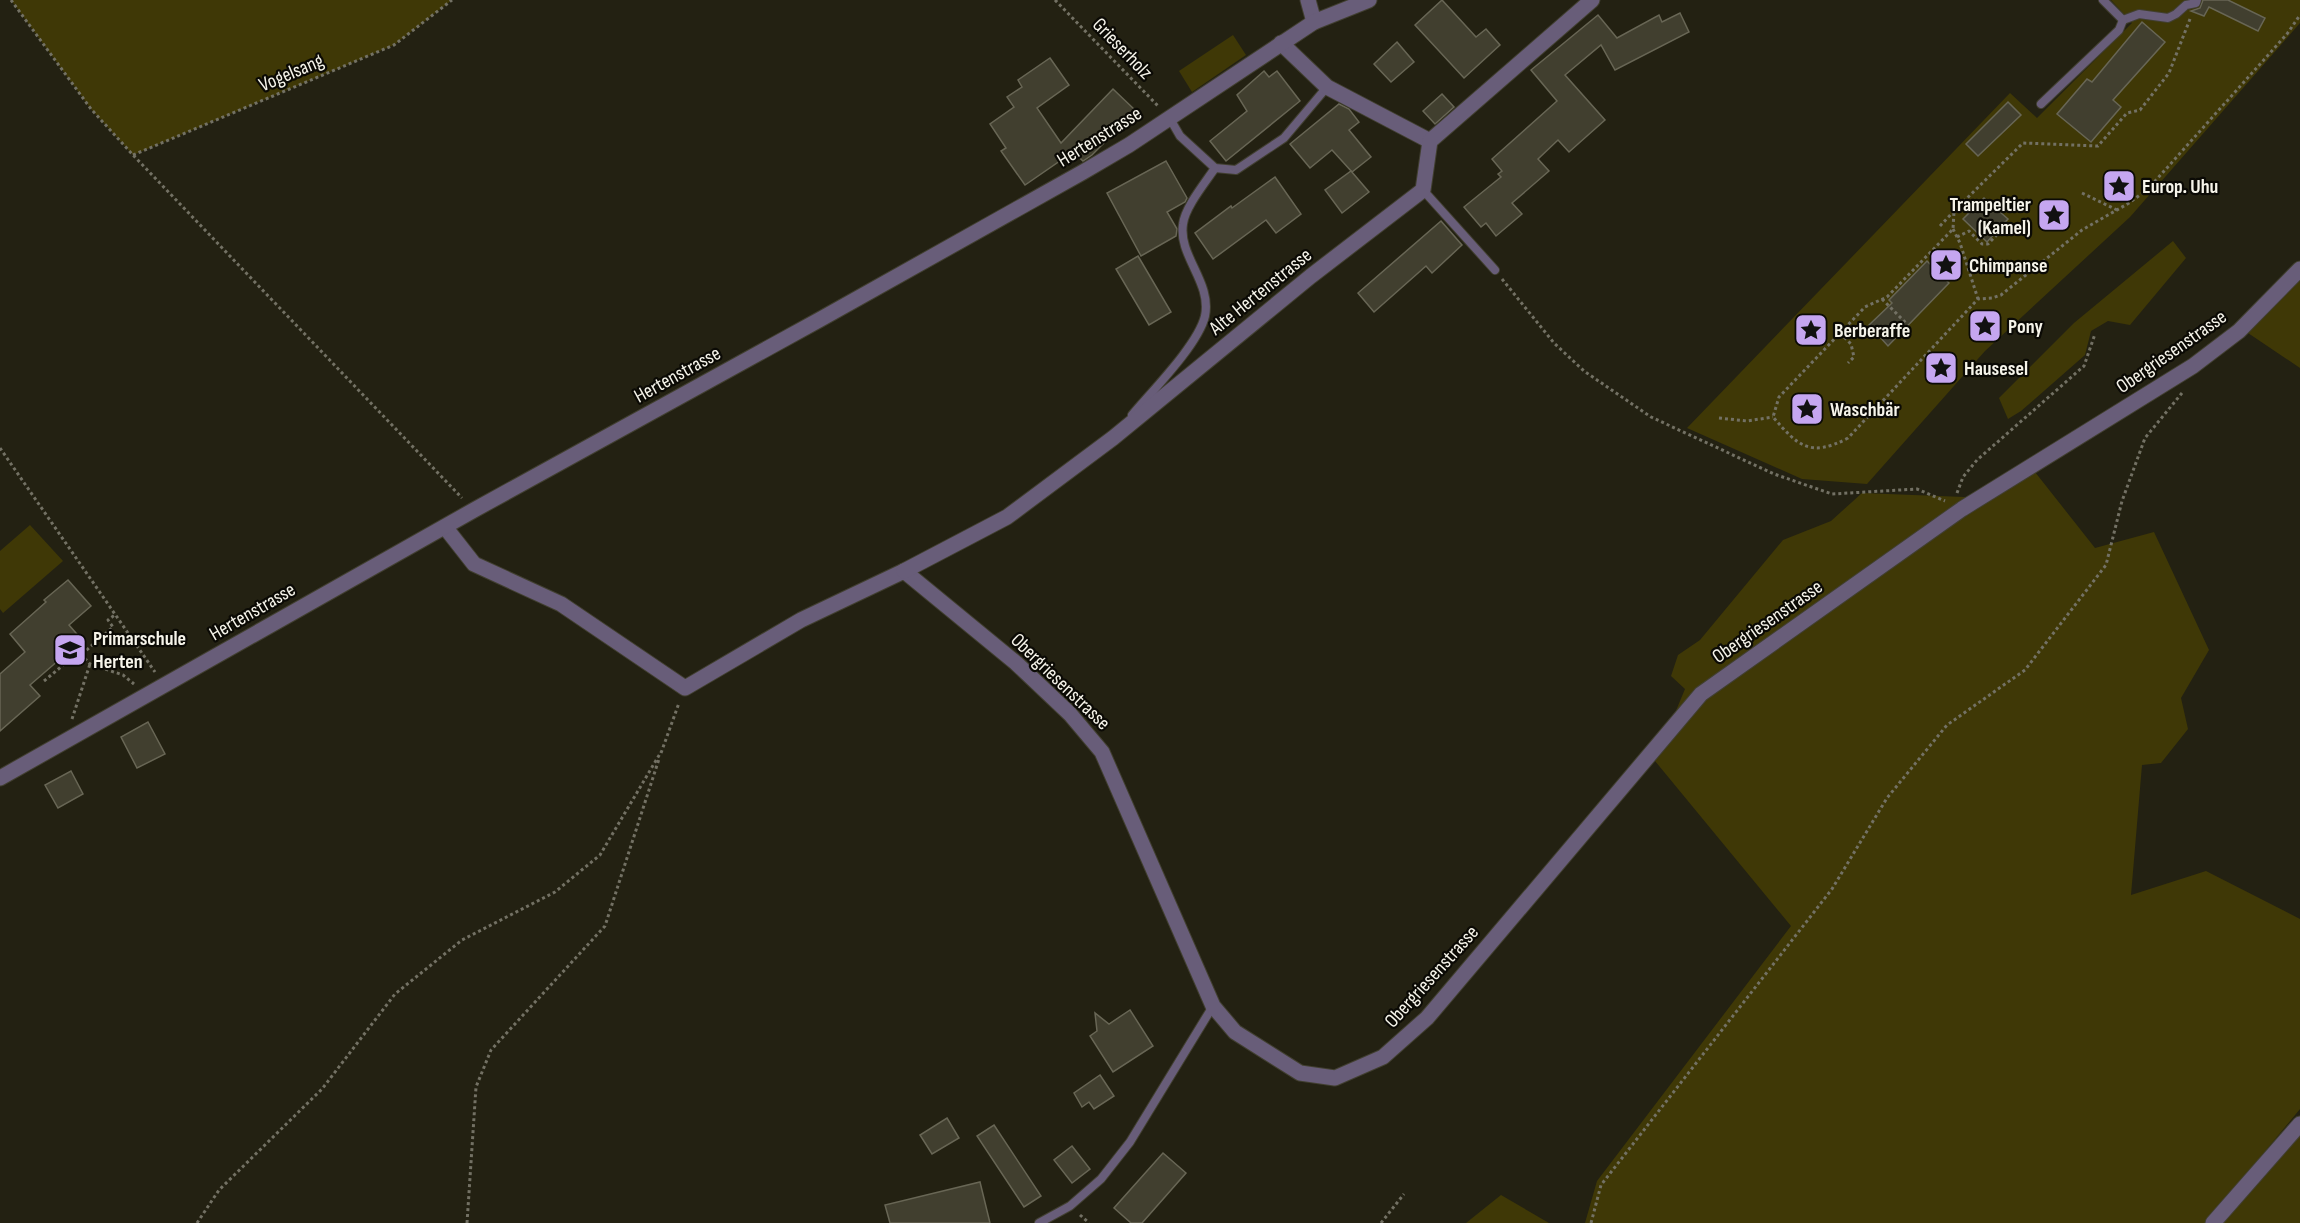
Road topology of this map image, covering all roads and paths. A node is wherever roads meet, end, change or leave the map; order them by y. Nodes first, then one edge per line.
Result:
1 (11, 0) edge
2 (452, 0) edge
3 (1055, 0) edge
4 (1308, 0) edge
5 (1369, 0) edge
6 (1592, 0) edge
7 (2103, 0) edge
8 (2196, 1) edge
9 (2300, 15) edge
10 (2123, 20) junction
11 (1314, 22) junction
12 (1281, 43) junction
13 (1327, 87) junction
14 (2041, 104) dead end
15 (1169, 117) junction
16 (1430, 141) junction
17 (133, 155) junction
18 (1215, 168) junction
19 (1424, 190) junction
20 (2082, 193) dead end
21 (2117, 210) junction
22 (1954, 211) junction
23 (2008, 223) dead end
24 (1940, 226) dead end
25 (1953, 229) junction
26 (1957, 237) junction
27 (1496, 270) joint
28 (2300, 270) edge
29 (1882, 299) junction
30 (1978, 299) junction
31 (1906, 323) dead end
32 (1840, 333) junction
33 (2095, 334) dead end
34 (1848, 363) dead end
35 (2188, 385) dead end
36 (1773, 417) junction
37 (1719, 418) dead end
38 (1113, 438) junction
39 (0, 448) edge
40 (1962, 508) junction
41 (474, 510) junction
42 (445, 527) junction
43 (904, 571) junction
44 (116, 614) junction
45 (82, 654) junction
46 (90, 664) junction
47 (44, 681) dead end
48 (133, 682) dead end
49 (165, 685) junction
50 (685, 688) junction
51 (75, 736) junction
52 (661, 752) junction
53 (0, 778) edge
54 (1213, 1006) junction
55 (2300, 1124) edge
56 (1404, 1194) dead end
57 (197, 1223) edge
58 (467, 1223) edge
59 (1039, 1223) edge
60 (1381, 1223) edge
61 (1591, 1223) edge
62 (2213, 1223) edge

1 - 17 path
2 - 17 path, Vogelsang
3 - 15 path, Grieserholz
4 - 11 street
5 - 11 street, Hertenstrasse
6 - 16 street
7 - 10 lane
8 - 10 lane
8 - 22 path
9 - 21 path
10 - 14 lane
11 - 12 street, Hertenstrasse
12 - 13 street
12 - 15 street, Hertenstrasse
13 - 16 street
13 - 18 lane
15 - 18 lane
15 - 41 street, Hertenstrasse
16 - 19 street
17 - 41 path
18 - 38 lane
19 - 27 lane
19 - 38 street, Alte Hertenstrasse
20 - 21 path
21 - 30 path
22 - 24 path
22 - 25 path
23 - 26 path
25 - 26 path
25 - 29 path
26 - 30 path
27 - 40 path
28 - 40 street, Obergriesenstrasse
29 - 31 path
29 - 32 path
30 - 36 path
32 - 34 path
32 - 36 path
33 - 40 path
35 - 61 path
36 - 37 path
38 - 43 street, Alte Hertenstrasse
39 - 44 path
40 - 54 street, Obergriesenstrasse
41 - 42 street, Hertenstrasse
42 - 49 street, Hertenstrasse
42 - 50 street
43 - 50 street
43 - 54 street, Obergriesenstrasse
44 - 45 path
44 - 49 path
45 - 46 path
45 - 47 path
46 - 48 path
46 - 51 path
49 - 51 street, Hertenstrasse
50 - 52 path
51 - 53 street, Hertenstrasse
52 - 57 path
52 - 58 path
54 - 59 lane
55 - 62 street
56 - 60 path

